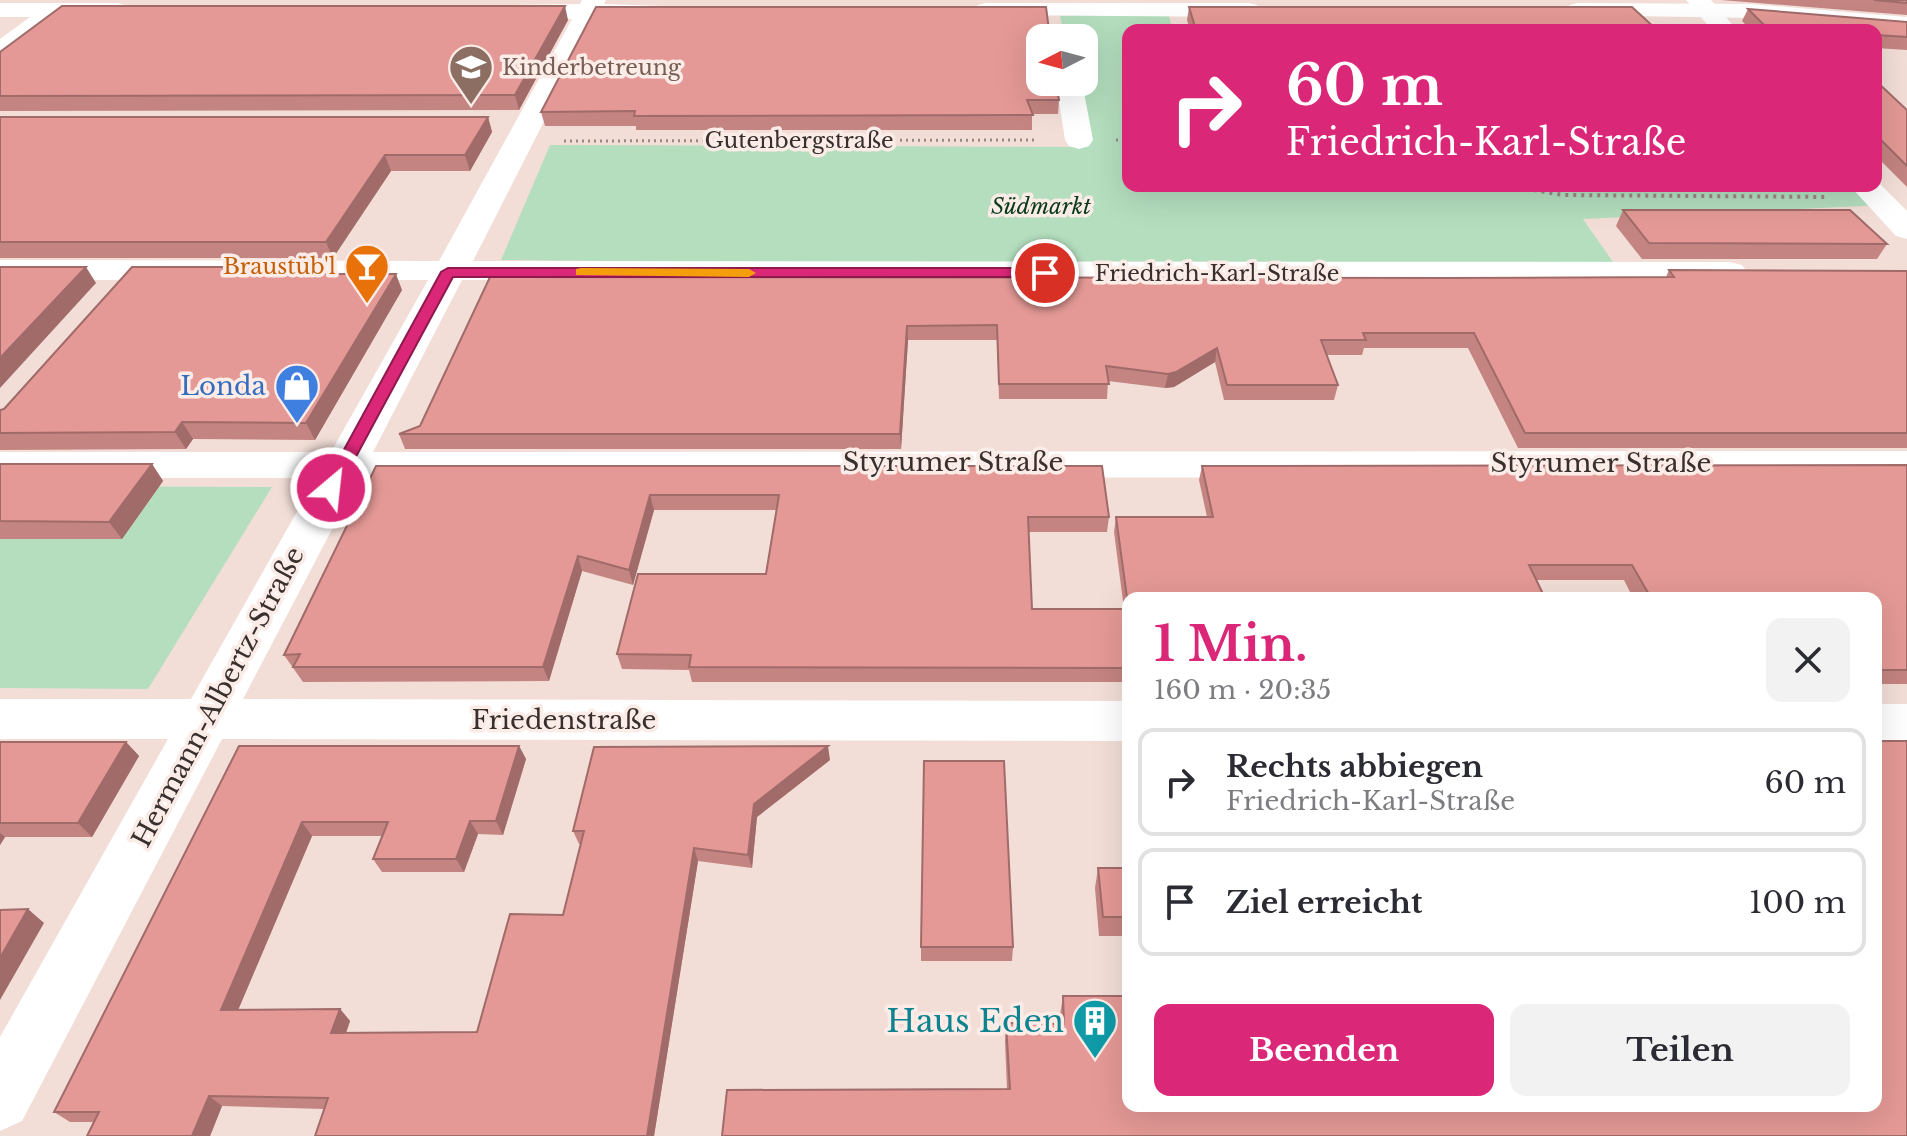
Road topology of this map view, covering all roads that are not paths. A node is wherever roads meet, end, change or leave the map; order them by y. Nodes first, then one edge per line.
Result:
1 (591, 5) edge
2 (1702, 5) edge
3 (0, 10) edge
4 (55, 10) junction
5 (1058, 10) junction
6 (1278, 10) edge
7 (1557, 10) edge
8 (138, 11) edge
9 (682, 11) edge
10 (963, 11) edge
11 (476, 12) edge
12 (1170, 20) edge
13 (1060, 24) edge
14 (1719, 24) edge
15 (1907, 24) edge
16 (0, 51) edge
17 (1071, 96) edge
18 (498, 121) edge
19 (524, 131) junction
20 (1079, 140) road end
21 (1871, 192) edge
22 (1907, 229) edge
23 (0, 270) edge
24 (131, 270) junction
25 (448, 272) junction
26 (1754, 272) edge
27 (101, 304) edge
28 (345, 463) junction
29 (1907, 464) edge
30 (0, 465) edge
31 (0, 719) edge
32 (206, 719) junction
33 (1122, 721) edge
34 (1882, 724) edge
35 (1907, 724) edge
36 (0, 1099) edge

1 - 9 street
1 - 11 street
1 - 19 street, Hermann-Albertz-Straße
2 - 7 street
2 - 14 street
2 - 15 street
3 - 4 street
4 - 8 street
4 - 16 street
5 - 10 street
5 - 12 street
5 - 13 street
6 - 12 street
17 - 20 street
18 - 19 street
19 - 25 street, Hermann-Albertz-Straße
21 - 22 street
23 - 24 street, Friedrich-Karl-Straße
24 - 25 street, Friedrich-Karl-Straße
24 - 27 street
25 - 26 street, Friedrich-Karl-Straße
25 - 28 street, Hermann-Albertz-Straße
28 - 29 street, Styrumer Straße
28 - 30 street, Styrumer Straße
28 - 32 street, Hermann-Albertz-Straße
31 - 32 street, Friedenstraße
32 - 33 street, Friedenstraße
32 - 36 street, Hermann-Albertz-Straße
34 - 35 street

